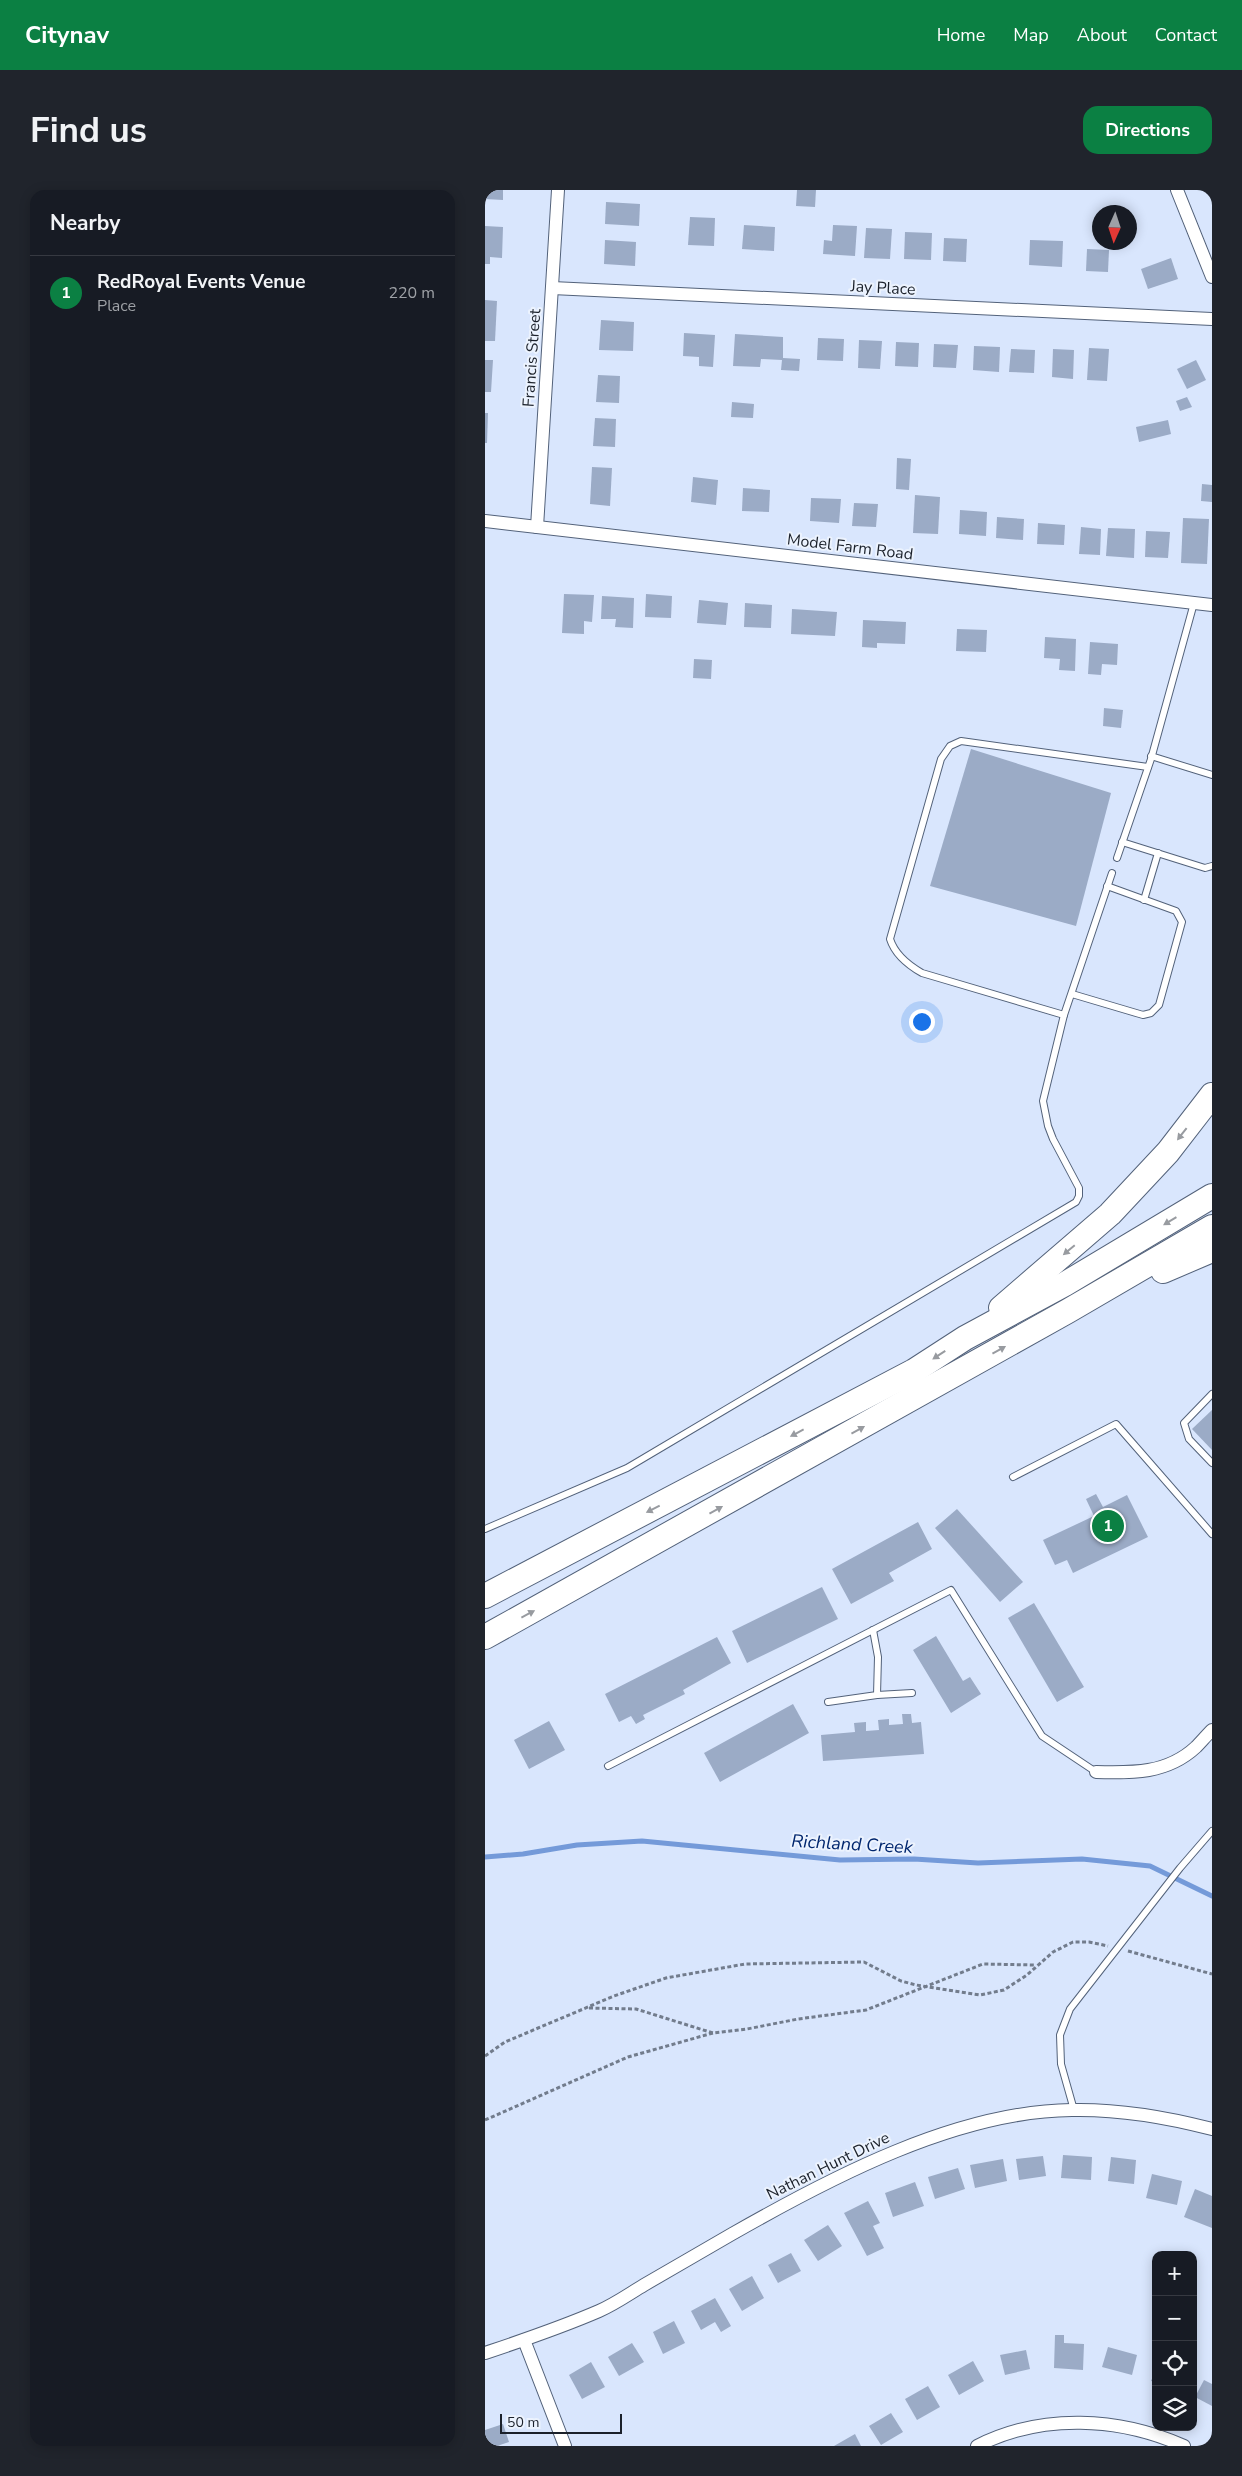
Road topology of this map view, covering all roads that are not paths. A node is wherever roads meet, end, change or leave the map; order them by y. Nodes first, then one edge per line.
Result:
1 (557, 190) edge
2 (1177, 190) edge
3 (1207, 254) edge
4 (1212, 277) edge
5 (552, 288) junction
6 (1212, 319) edge
7 (485, 521) edge
8 (537, 527) junction
9 (1194, 603) junction
10 (1212, 606) edge
11 (1151, 756) junction
12 (1148, 767) junction
13 (1212, 775) edge
14 (1123, 842) junction
15 (1158, 853) junction
16 (1117, 858) dead end
17 (1212, 866) edge
18 (1112, 872) dead end
19 (1107, 886) junction
20 (1144, 900) junction
21 (1072, 994) junction
22 (1064, 1015) junction
23 (1212, 1095) edge
24 (1212, 1196) edge
25 (1212, 1227) edge
26 (1212, 1250) edge
27 (1068, 1312) junction
28 (965, 1338) junction
29 (1212, 1394) edge
30 (1212, 1463) edge
31 (1013, 1477) dead end
32 (485, 1529) edge
33 (1212, 1534) edge
34 (485, 1596) edge
35 (873, 1630) junction
36 (485, 1637) edge
37 (912, 1693) dead end
38 (877, 1695) junction
39 (828, 1702) dead end
40 (1212, 1730) edge
41 (608, 1766) dead end
42 (1096, 1772) joint
43 (1212, 1831) edge
44 (1074, 2110) junction
45 (1212, 2129) edge
46 (524, 2340) junction
47 (485, 2353) edge
48 (565, 2446) edge
49 (977, 2446) edge
50 (1184, 2446) edge

1 - 5 street, Francis Street
2 - 3 street
3 - 4 street
5 - 6 street, Jay Place
5 - 8 street, Francis Street
7 - 8 street, Model Farm Road
8 - 9 street, Model Farm Road
9 - 10 street, Model Farm Road
9 - 11 lane
11 - 12 lane
11 - 13 lane
12 - 14 lane
12 - 22 lane
14 - 15 lane
14 - 16 lane
15 - 17 lane
15 - 20 lane
18 - 19 lane
19 - 20 lane
19 - 21 lane
20 - 21 lane
21 - 22 lane
22 - 32 lane
23 -> 28 highway
24 -> 28 highway
25 - 27 highway
26 - 27 highway
36 -> 27 highway
28 -> 34 highway
29 - 30 lane
31 - 33 lane
35 - 38 lane
35 - 41 lane
35 - 42 lane
37 - 38 lane
38 - 39 lane
40 - 42 street
43 - 44 lane
44 - 45 street, Nathan Hunt Drive
44 - 46 street, Nathan Hunt Drive
46 - 47 street, Nathan Hunt Drive
46 - 48 street
49 - 50 street

